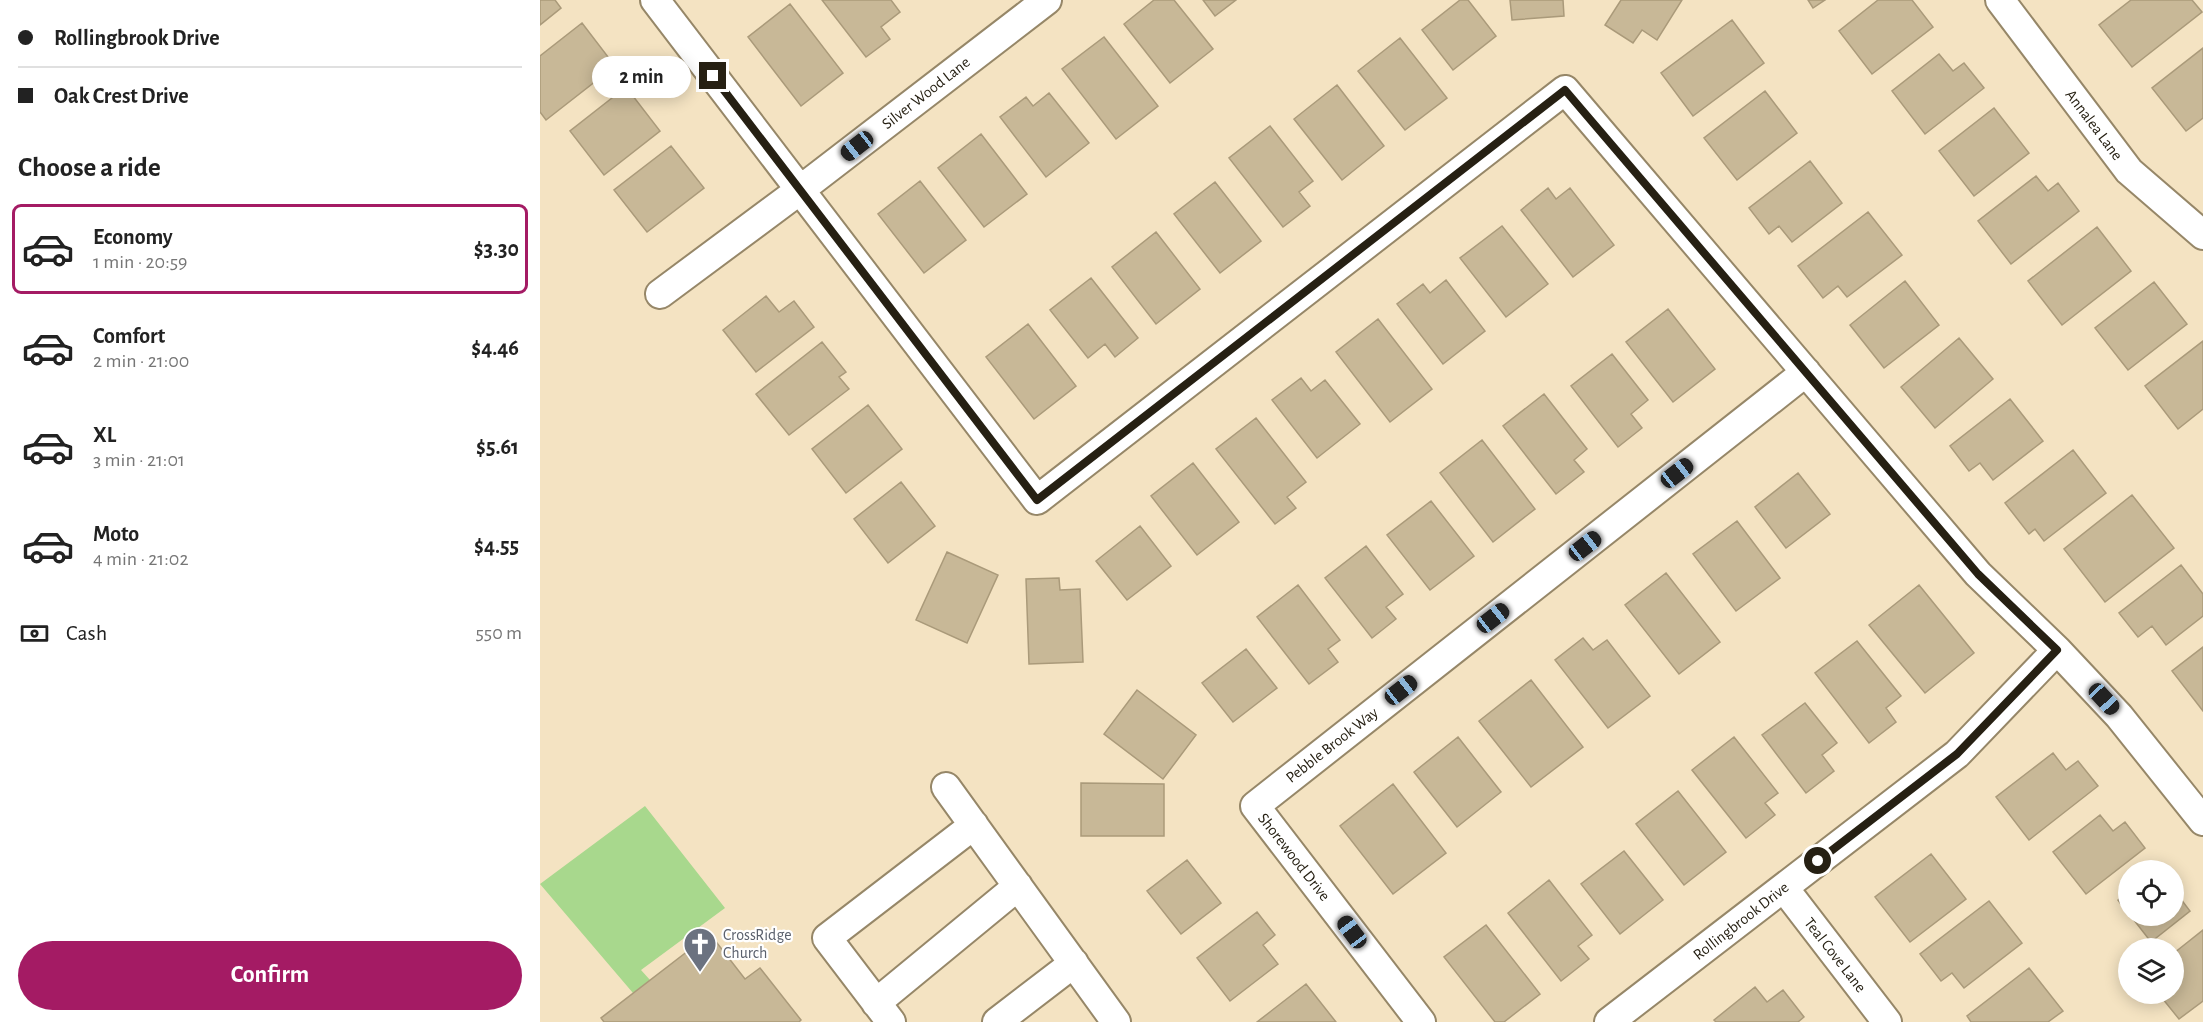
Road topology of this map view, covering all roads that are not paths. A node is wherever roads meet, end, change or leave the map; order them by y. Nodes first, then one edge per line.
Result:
1 (655, 0) edge
2 (1047, 0) edge
3 (2000, 0) edge
4 (800, 190) junction
5 (2203, 235) edge
6 (660, 294) dead end
7 (1806, 372) junction
8 (2057, 650) junction
9 (946, 787) dead end
10 (1254, 806) joint
11 (2203, 820) edge
12 (974, 825) junction
13 (1018, 886) junction
14 (1784, 888) junction
15 (1074, 963) junction
16 (884, 1012) edge
17 (997, 1022) edge
18 (1116, 1022) edge
19 (1421, 1022) edge
20 (1609, 1022) edge
21 (1887, 1022) edge

1 - 4 street
2 - 4 street, Silver Wood Lane
3 - 5 street, Annalea Lane
4 - 6 street, Silver Wood Lane
4 - 7 street
7 - 8 street
7 - 10 street, Pebble Brook Way
8 - 11 street
8 - 14 street, Rollingbrook Drive
9 - 12 street
10 - 19 street, Shorewood Drive
12 - 13 street
12 - 16 street
13 - 15 street
13 - 16 street
14 - 20 street, Rollingbrook Drive
14 - 21 street, Teal Cove Lane
15 - 17 street
15 - 18 street

